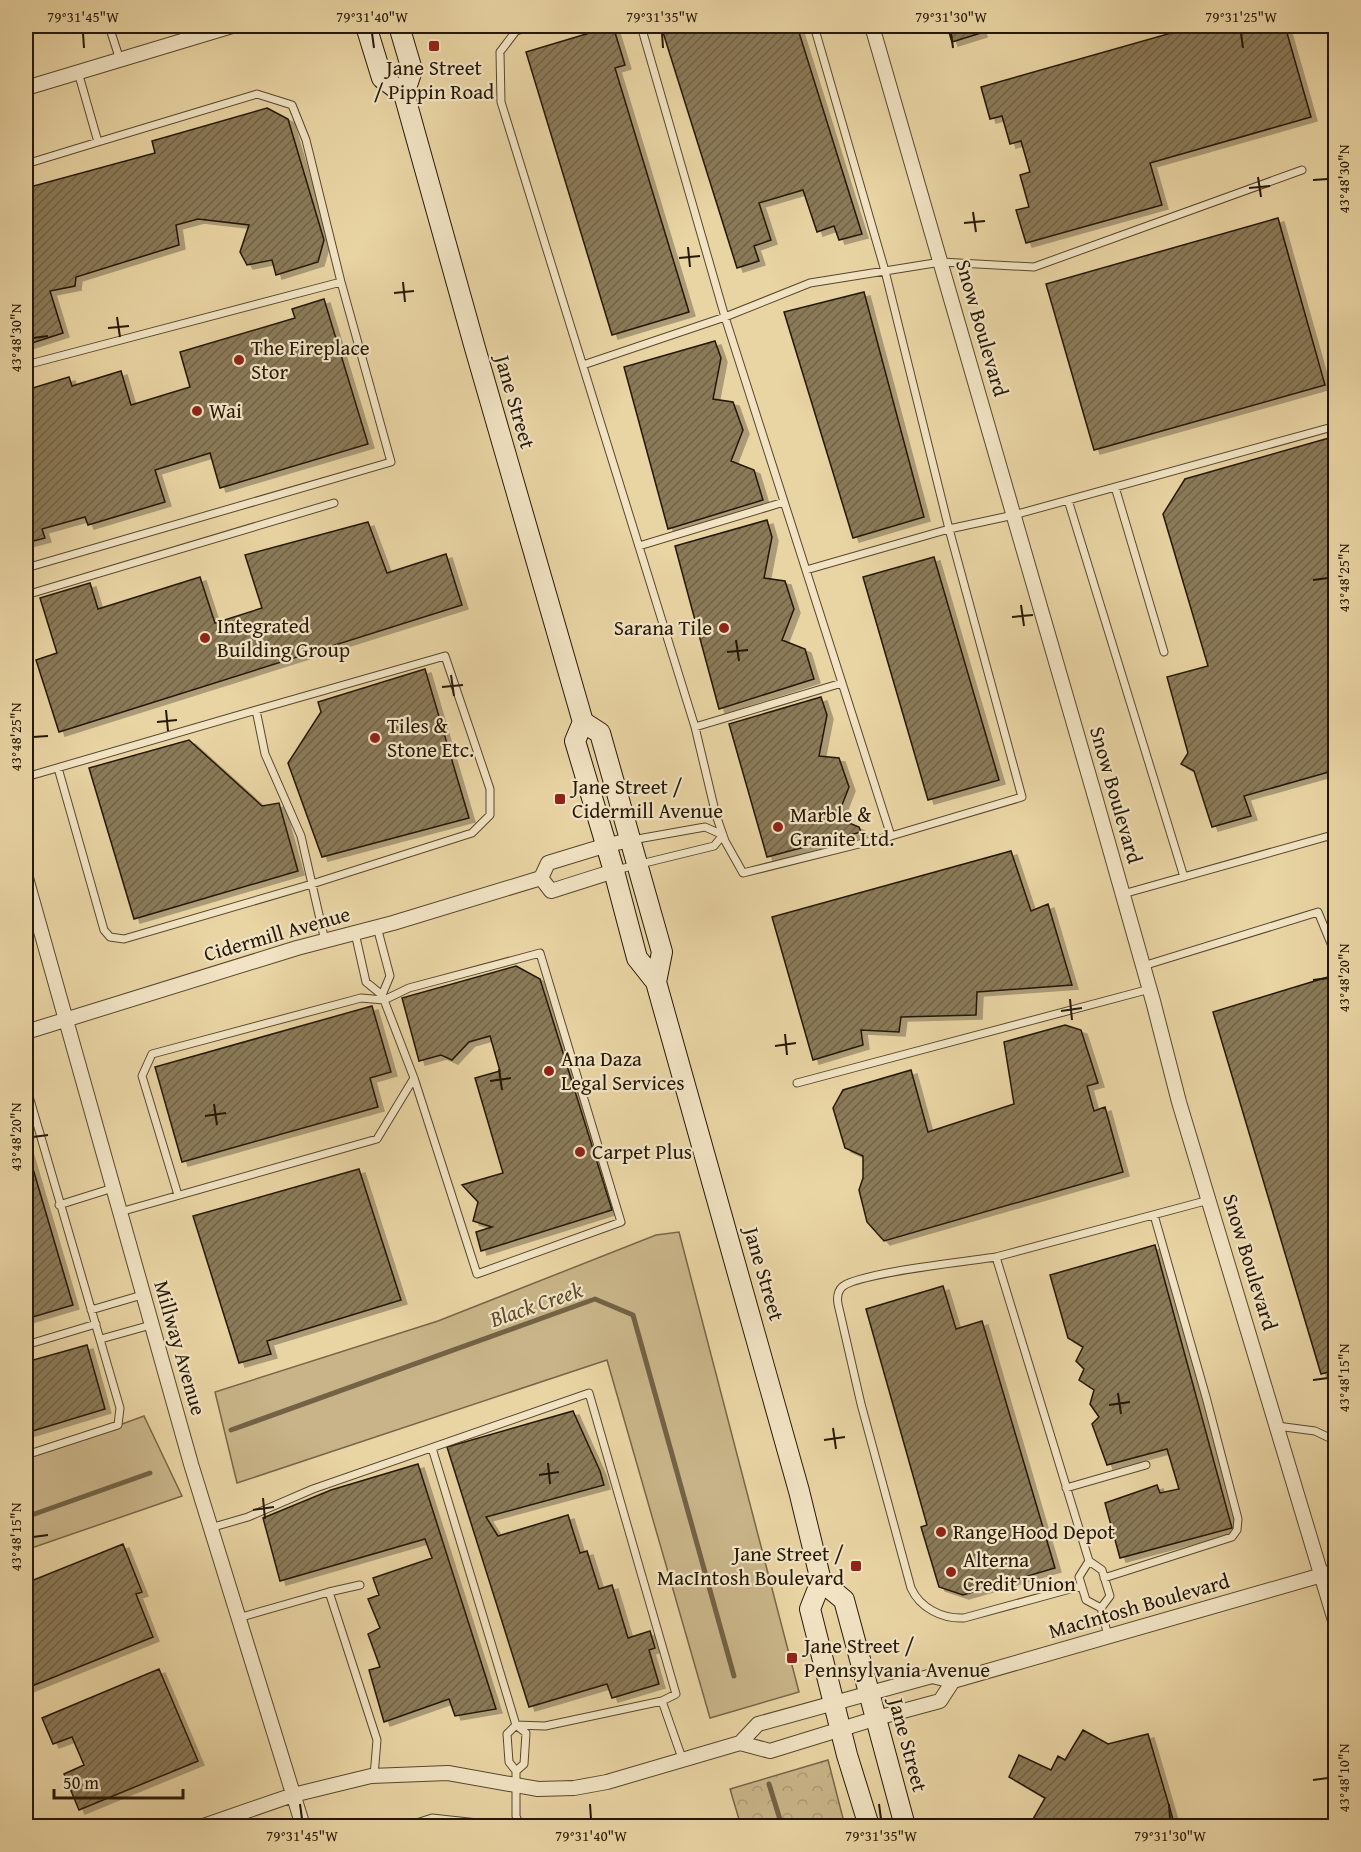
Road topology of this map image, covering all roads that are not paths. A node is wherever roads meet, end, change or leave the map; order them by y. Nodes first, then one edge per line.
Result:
1 (109, 26) edge
2 (232, 26) edge
3 (366, 26) edge
4 (399, 26) edge
5 (534, 26) edge
6 (640, 26) edge
7 (814, 26) edge
8 (872, 26) edge
9 (120, 60) junction
10 (78, 72) junction
11 (26, 88) edge
12 (404, 94) junction
13 (98, 142) junction
14 (26, 164) edge
15 (1302, 170) dead end
16 (941, 262) junction
17 (885, 271) junction
18 (341, 282) junction
19 (725, 317) junction
20 (26, 365) edge
21 (583, 365) junction
22 (1335, 426) edge
23 (1115, 487) junction
24 (1068, 500) junction
25 (784, 502) junction
26 (334, 503) dead end
27 (1014, 515) junction
28 (949, 529) junction
29 (639, 546) junction
30 (26, 568) edge
31 (806, 570) junction
32 (26, 595) edge
33 (1164, 652) dead end
34 (842, 682) junction
35 (256, 710) junction
36 (583, 722) junction
37 (695, 727) junction
38 (58, 768) junction
39 (26, 777) edge
40 (1335, 834) edge
41 (723, 835) junction
42 (891, 836) junction
43 (631, 840) junction
44 (607, 845) junction
45 (638, 865) junction
46 (614, 870) junction
47 (1184, 877) junction
48 (26, 878) edge
49 (541, 878) junction
50 (312, 884) junction
51 (1123, 894) junction
52 (377, 927) junction
53 (355, 933) junction
54 (324, 941) junction
55 (1335, 945) edge
56 (1143, 966) junction
57 (656, 982) junction
58 (1150, 989) junction
59 (383, 998) junction
60 (66, 1019) junction
61 (26, 1032) edge
62 (414, 1078) junction
63 (797, 1083) dead end
64 (26, 1086) edge
65 (113, 1188) junction
66 (178, 1195) junction
67 (1209, 1200) junction
68 (59, 1205) junction
69 (120, 1212) junction
70 (1154, 1215) junction
71 (996, 1257) junction
72 (142, 1295) junction
73 (91, 1310) junction
74 (96, 1324) junction
75 (151, 1325) junction
76 (101, 1339) junction
77 (26, 1345) edge
78 (1277, 1426) junction
79 (1335, 1441) edge
80 (432, 1448) junction
81 (26, 1455) edge
82 (1146, 1466) dead end
83 (1066, 1488) junction
84 (210, 1528) junction
85 (1089, 1561) junction
86 (1329, 1573) edge
87 (1104, 1578) junction
88 (821, 1581) junction
89 (360, 1585) dead end
90 (1081, 1586) junction
91 (329, 1592) junction
92 (1101, 1608) junction
93 (238, 1618) junction
94 (1335, 1624) edge
95 (1108, 1636) junction
96 (953, 1681) junction
97 (869, 1693) junction
98 (662, 1701) junction
99 (835, 1703) junction
100 (877, 1718) junction
101 (516, 1725) junction
102 (840, 1730) junction
103 (740, 1743) junction
104 (683, 1761) junction
105 (374, 1776) junction
106 (516, 1778) junction
107 (292, 1795) junction
108 (203, 1827) edge
109 (303, 1827) edge
110 (407, 1827) edge
111 (505, 1827) edge
112 (520, 1827) edge
113 (869, 1827) edge
114 (905, 1827) edge

1 - 9 lane
2 - 9 street
3 - 12 main road
4 - 12 main road, Jane Street
5 - 21 lane
6 - 19 lane
7 - 17 lane
8 - 16 street, Snow Boulevard
9 - 10 street
10 - 11 street
10 - 13 lane
12 - 36 main road, Jane Street
13 - 14 lane
13 - 18 lane
15 - 16 lane
16 - 17 lane
16 - 27 street, Snow Boulevard
17 - 19 lane
17 - 28 lane
18 - 20 lane
18 - 30 lane
19 - 21 lane
19 - 25 lane
21 - 29 lane
22 - 23 lane
23 - 24 lane
23 - 33 lane
24 - 27 lane
24 - 47 lane
25 - 29 lane
25 - 31 lane
26 - 32 lane
27 - 28 lane
27 - 51 street, Snow Boulevard
28 - 31 lane
28 - 42 lane
29 - 37 lane
31 - 34 lane
34 - 37 lane
34 - 42 lane
35 - 38 lane
35 - 50 lane
35 - 50 lane
36 - 43 main road, Jane Street
36 - 44 main road, Jane Street
37 - 41 lane
38 - 39 lane
38 - 50 lane
40 - 47 lane
41 - 42 lane
41 - 43 lane
41 - 45 lane
43 - 44 street, Cidermill Avenue
43 - 45 main road, Jane Street
44 - 46 main road, Jane Street
44 - 49 street, Cidermill Avenue
45 - 46 lane
45 - 57 main road, Jane Street
46 - 49 street
46 - 57 main road, Jane Street
47 - 51 lane
48 - 60 street, Millway Avenue
49 - 52 street, Cidermill Avenue
50 - 54 lane
51 - 56 street, Snow Boulevard
52 - 53 street, Cidermill Avenue
52 - 59 lane
53 - 54 street, Cidermill Avenue
53 - 59 lane
54 - 60 street, Cidermill Avenue
55 - 56 lane
56 - 58 street, Snow Boulevard
57 - 88 main road, Jane Street
58 - 63 lane
58 - 67 street, Snow Boulevard
59 - 62 lane
59 - 62 lane
59 - 66 lane
60 - 61 street, Cidermill Avenue
60 - 65 street, Millway Avenue
62 - 66 lane
64 - 68 lane
65 - 68 lane
65 - 69 street, Millway Avenue
66 - 69 lane
67 - 70 lane
67 - 78 street, Snow Boulevard
68 - 73 lane
69 - 72 street, Millway Avenue
70 - 71 lane
70 - 87 lane
71 - 83 lane
71 - 90 lane
72 - 73 lane
72 - 75 street, Millway Avenue
73 - 74 lane
74 - 76 lane
74 - 77 lane
75 - 76 lane
75 - 84 street, Millway Avenue
76 - 81 lane
78 - 79 lane
78 - 86 street, Snow Boulevard
80 - 84 lane
80 - 98 lane
80 - 101 lane
82 - 83 lane
83 - 85 lane
84 - 93 street, Millway Avenue
85 - 87 lane
85 - 90 lane
86 - 94 street, Snow Boulevard
86 - 95 street, MacIntosh Boulevard
87 - 92 lane
88 - 97 main road, Jane Street
88 - 99 main road
89 - 91 lane
90 - 92 lane
91 - 93 lane
91 - 105 lane
92 - 95 lane
93 - 107 street, Millway Avenue
95 - 96 street, MacIntosh Boulevard
96 - 97 street, MacIntosh Boulevard
96 - 100 street
97 - 99 street, MacIntosh Boulevard
97 - 100 main road, Jane Street
98 - 101 lane
98 - 104 lane
99 - 102 main road
99 - 103 street, MacIntosh Boulevard
100 - 102 street
100 - 114 main road, Jane Street
101 - 106 lane
101 - 106 lane
102 - 103 street
102 - 113 main road
103 - 104 street
104 - 106 street
105 - 106 street
105 - 107 street
106 - 112 lane
107 - 108 street
107 - 109 street, Millway Avenue
110 - 111 lane

